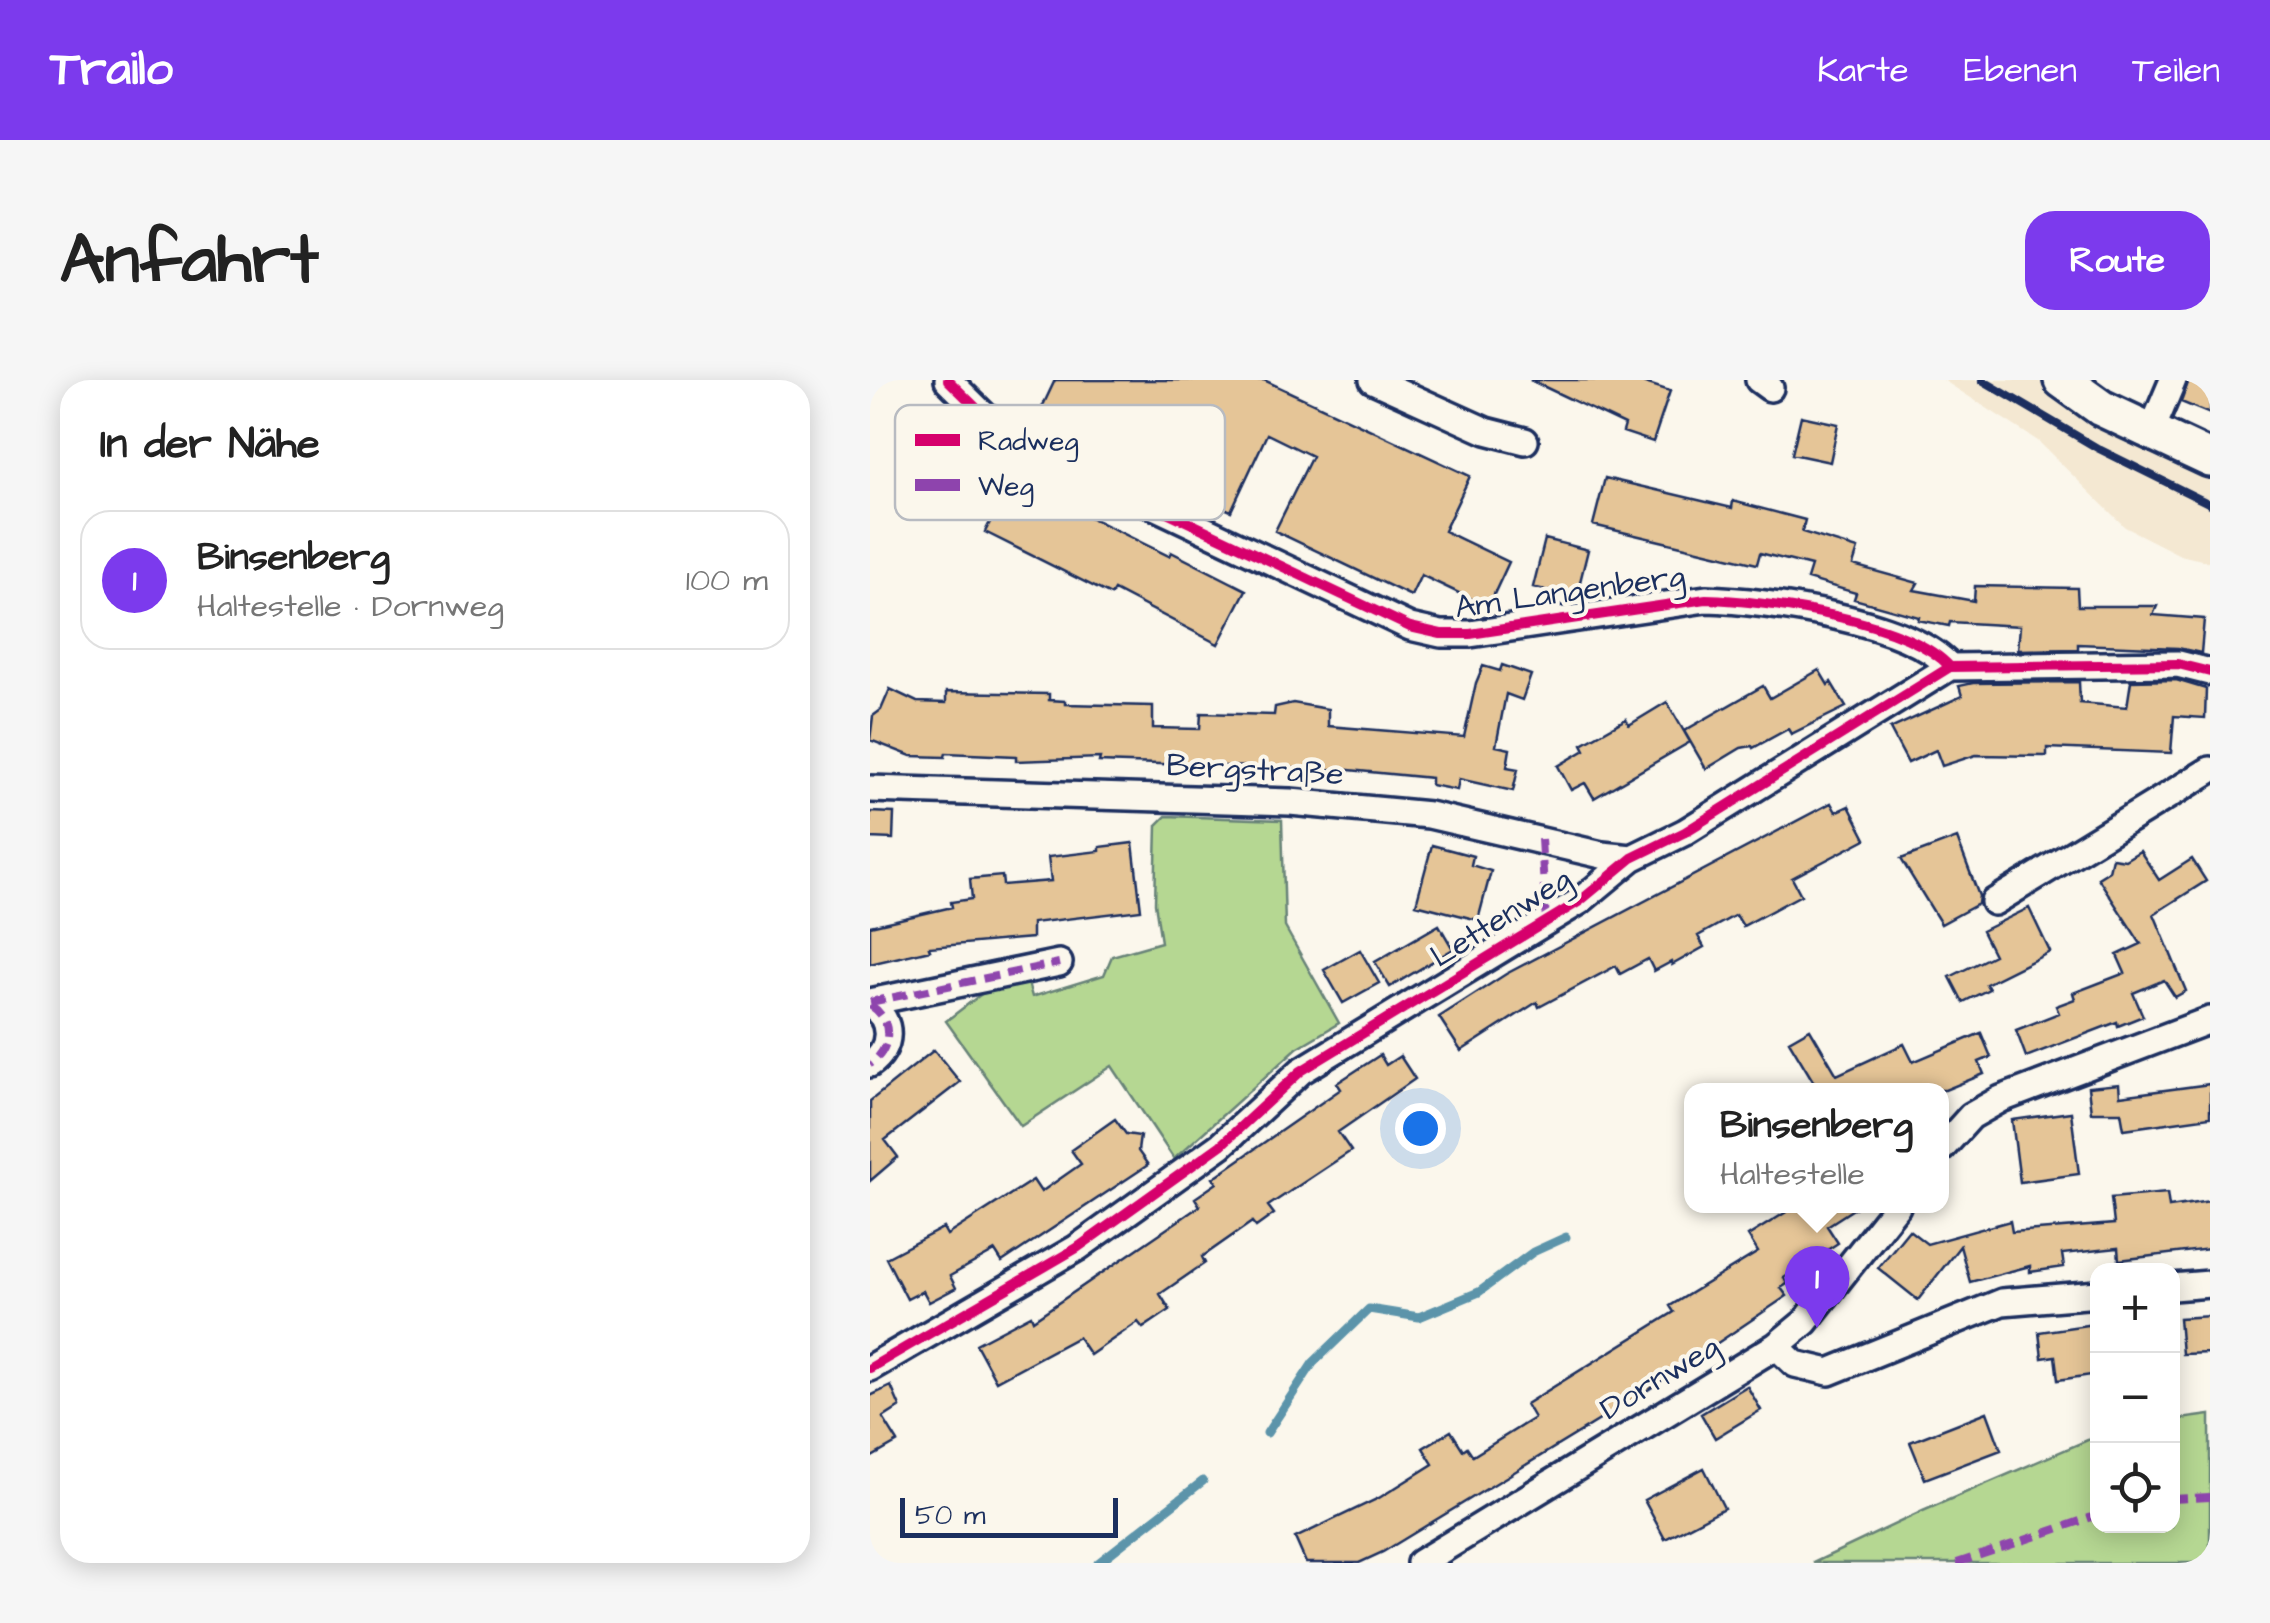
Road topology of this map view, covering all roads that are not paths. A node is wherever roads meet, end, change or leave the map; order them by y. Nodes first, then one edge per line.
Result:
1 (948, 380) edge
2 (1373, 380) edge
3 (2062, 380) edge
4 (2174, 380) edge
5 (973, 405) edge
6 (2151, 432) junction
7 (1526, 441) dead end
8 (2210, 458) edge
9 (1184, 520) edge
10 (1950, 668) junction
11 (2210, 672) edge
12 (2210, 770) edge
13 (870, 789) edge
14 (1632, 858) junction
15 (1994, 902) dead end
16 (1059, 962) dead end
17 (870, 1003) edge
18 (2210, 1020) edge
19 (870, 1064) edge
20 (1949, 1141) edge
21 (1891, 1213) edge
22 (2210, 1284) edge
23 (2180, 1286) edge
24 (2090, 1295) edge
25 (1776, 1346) junction
26 (870, 1368) edge
27 (1420, 1563) edge

1 - 5 street, Am Langenberg
2 - 7 street
3 - 6 main road
4 - 6 street
6 - 8 main road
9 - 10 street, Am Langenberg
10 - 11 street
10 - 14 street, Lettenweg
12 - 15 street
13 - 14 street, Bergstraße
14 - 26 street, Lettenweg
16 - 17 street
17 - 19 street
18 - 20 street
21 - 25 street, Dornweg
22 - 23 street
24 - 25 street
25 - 27 street, Dornweg

